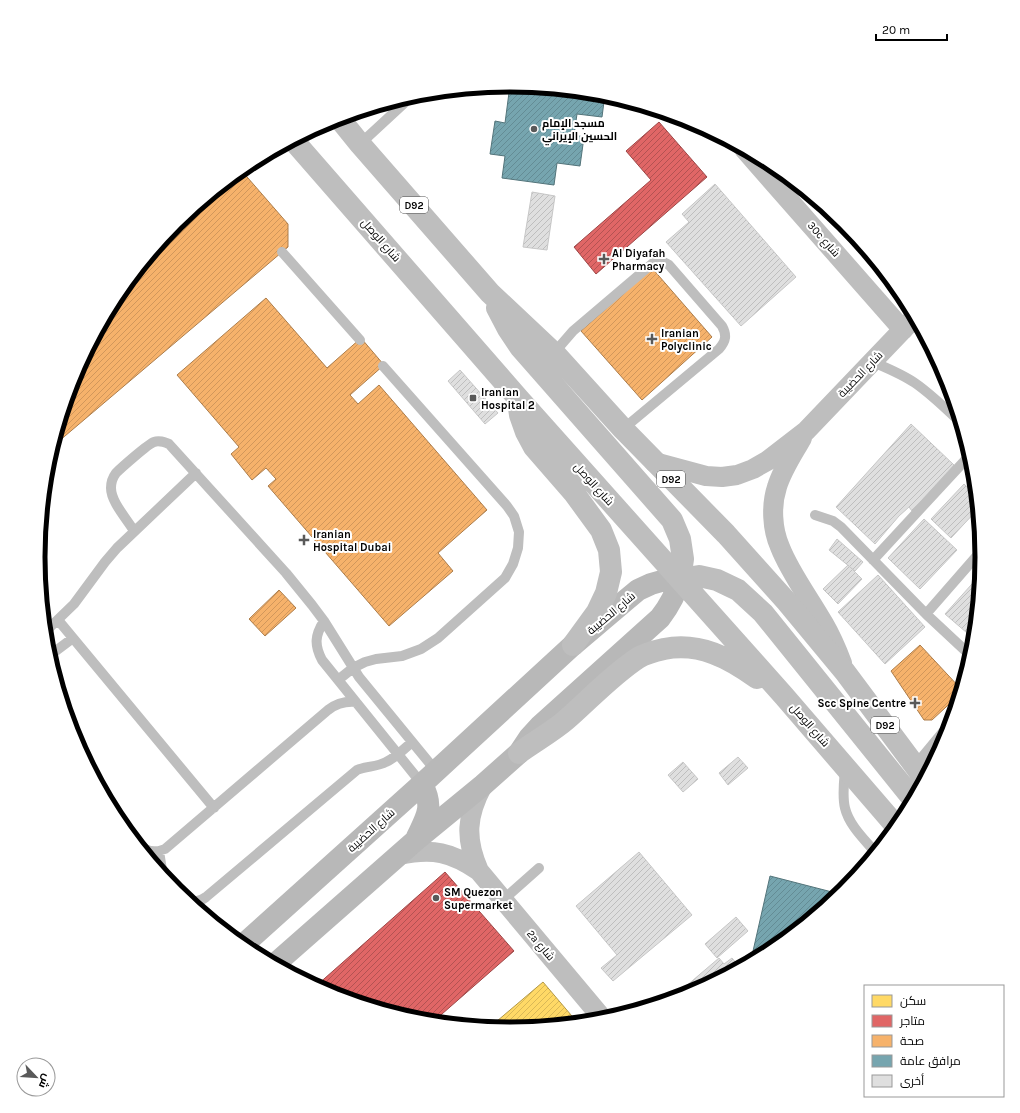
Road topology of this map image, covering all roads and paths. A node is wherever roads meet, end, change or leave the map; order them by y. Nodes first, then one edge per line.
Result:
1 (405, 103) edge
2 (343, 123) edge
3 (296, 144) edge
4 (360, 144) junction
5 (758, 164) edge
6 (282, 252) dead end
7 (490, 293) junction
8 (909, 324) edge
9 (360, 340) dead end
10 (556, 355) junction
11 (873, 362) junction
12 (383, 366) dead end
13 (518, 398) junction
14 (952, 415) edge
15 (623, 429) junction
16 (806, 431) junction
17 (965, 460) edge
18 (654, 462) junction
19 (196, 473) junction
20 (815, 514) dead end
21 (134, 531) junction
22 (975, 559) edge
23 (873, 560) junction
24 (680, 579) junction
25 (926, 614) junction
26 (58, 620) junction
27 (324, 621) junction
28 (51, 627) edge
29 (72, 638) junction
30 (572, 645) junction
31 (965, 651) edge
32 (55, 652) edge
33 (353, 668) junction
34 (845, 672) junction
35 (338, 680) junction
36 (784, 696) junction
37 (356, 702) junction
38 (412, 742) junction
39 (518, 753) junction
40 (398, 754) junction
41 (845, 766) junction
42 (921, 774) edge
43 (429, 778) junction
44 (483, 785) junction
45 (910, 795) edge
46 (214, 808) junction
47 (892, 822) edge
48 (416, 840) junction
49 (872, 848) edge
50 (159, 851) junction
51 (151, 852) edge
52 (399, 855) junction
53 (161, 864) edge
54 (540, 868) dead end
55 (479, 871) junction
56 (503, 900) junction
57 (198, 901) edge
58 (248, 940) edge
59 (279, 960) edge
60 (598, 1013) edge

1 - 4 lane
2 - 4 main road, D92
3 - 13 main road, شارع الوصل
4 - 7 main road, D92
5 - 8 street, 30c شارع
6 - 9 lane
7 - 10 main road, D92
7 - 24 main road
8 - 11 street, شارع الحضيبة
10 - 15 main road, D92
10 - 15 lane
11 - 14 lane
11 - 16 street, شارع الحضيبة
12 - 33 lane
13 - 24 main road, شارع الوصل
13 - 30 main road
15 - 18 main road, D92
16 - 18 street, شارع الحضيبة
16 - 34 street, شارع الحضيبة
17 - 23 lane
18 - 34 main road, D92
19 - 21 lane
19 - 21 lane
19 - 27 lane
20 - 23 lane
21 - 26 lane
22 - 25 lane
23 - 25 lane
24 - 30 street, شارع الحضيبة
24 - 36 main road, شارع الوصل
24 - 39 street
24 - 45 main road
25 - 31 lane
26 - 28 lane
26 - 29 lane
27 - 33 lane
27 - 35 lane
29 - 32 lane
29 - 46 lane
30 - 43 street, شارع الحضيبة
33 - 35 lane
33 - 38 lane
34 - 42 main road, D92
35 - 37 lane
36 - 39 main road
36 - 41 main road, شارع الوصل
37 - 40 lane
37 - 46 lane
38 - 40 lane
38 - 43 lane
39 - 44 street
40 - 43 lane
40 - 57 lane
41 - 47 main road, شارع الوصل
41 - 49 lane
43 - 48 street
43 - 58 street, شارع الحضيبة
44 - 48 street
44 - 55 street, 2a شارع
46 - 50 lane
48 - 52 street
50 - 51 lane
50 - 53 lane
52 - 55 street, 2a شارع
52 - 59 street
54 - 56 lane
55 - 56 street, 2a شارع
56 - 60 street, 2a شارع

